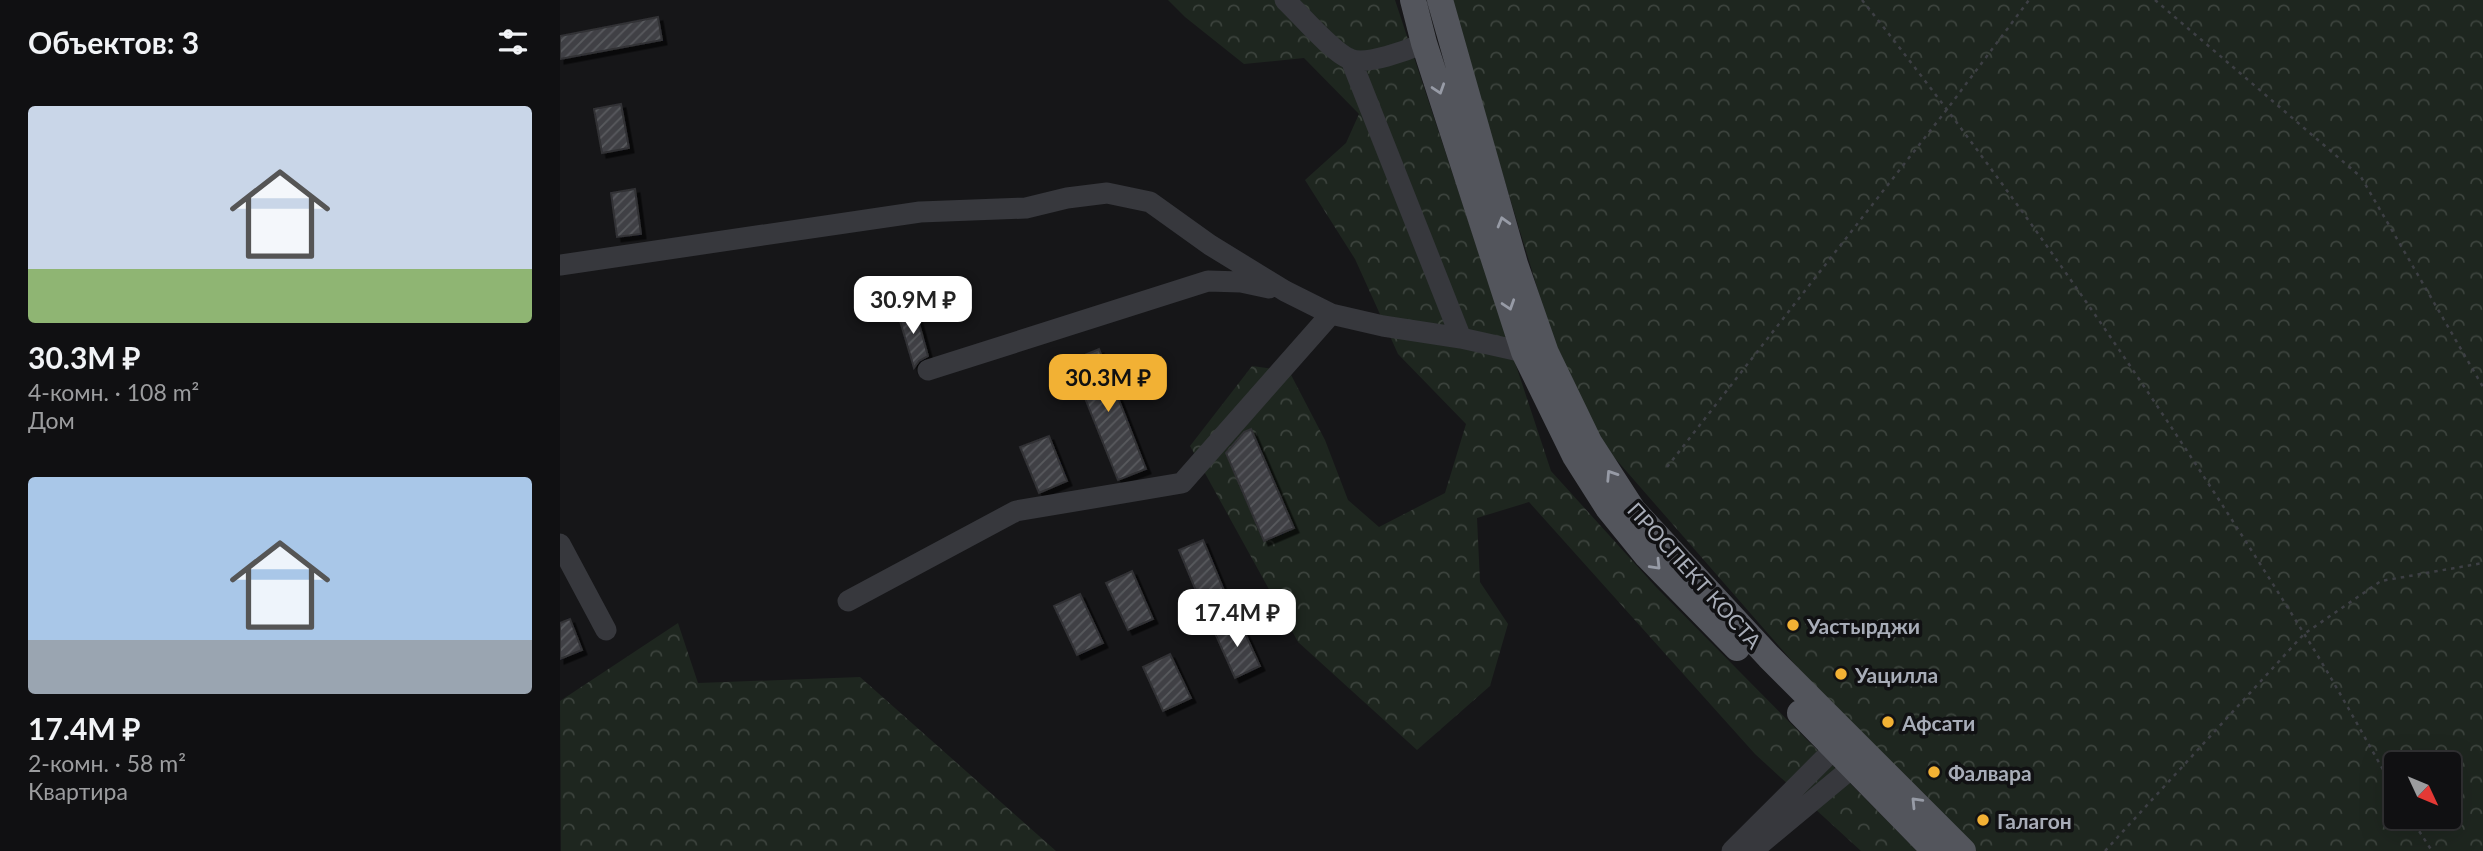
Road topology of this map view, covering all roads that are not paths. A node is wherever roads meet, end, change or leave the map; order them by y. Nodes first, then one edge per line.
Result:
1 (1285, 0) edge
2 (1413, 0) edge
3 (1440, 0) edge
4 (1424, 43) junction
5 (1351, 60) junction
6 (560, 265) edge
7 (1284, 291) junction
8 (1331, 314) junction
9 (1461, 338) junction
10 (1524, 352) junction
11 (928, 370) dead end
12 (560, 544) edge
13 (848, 601) dead end
14 (606, 630) dead end
15 (1835, 748) junction
16 (1853, 767) junction
17 (1732, 851) edge
18 (1752, 851) edge
19 (1935, 851) edge
20 (1964, 851) edge

1 - 5 street
2 - 4 main road, ПРОСПЕКТ КОСТА
20 -> 3 main road, ПРОСПЕКТ КОСТА
4 - 5 street
4 -> 10 main road, ПРОСПЕКТ КОСТА
5 - 9 street
6 - 7 street
7 - 8 street
7 - 11 street
8 - 9 street
8 - 13 street
9 - 10 street
10 -> 15 main road, ПРОСПЕКТ КОСТА
12 - 14 street
15 - 16 main road, ПРОСПЕКТ КОСТА
15 - 17 street
16 - 18 street
16 - 19 main road, ПРОСПЕКТ КОСТА

